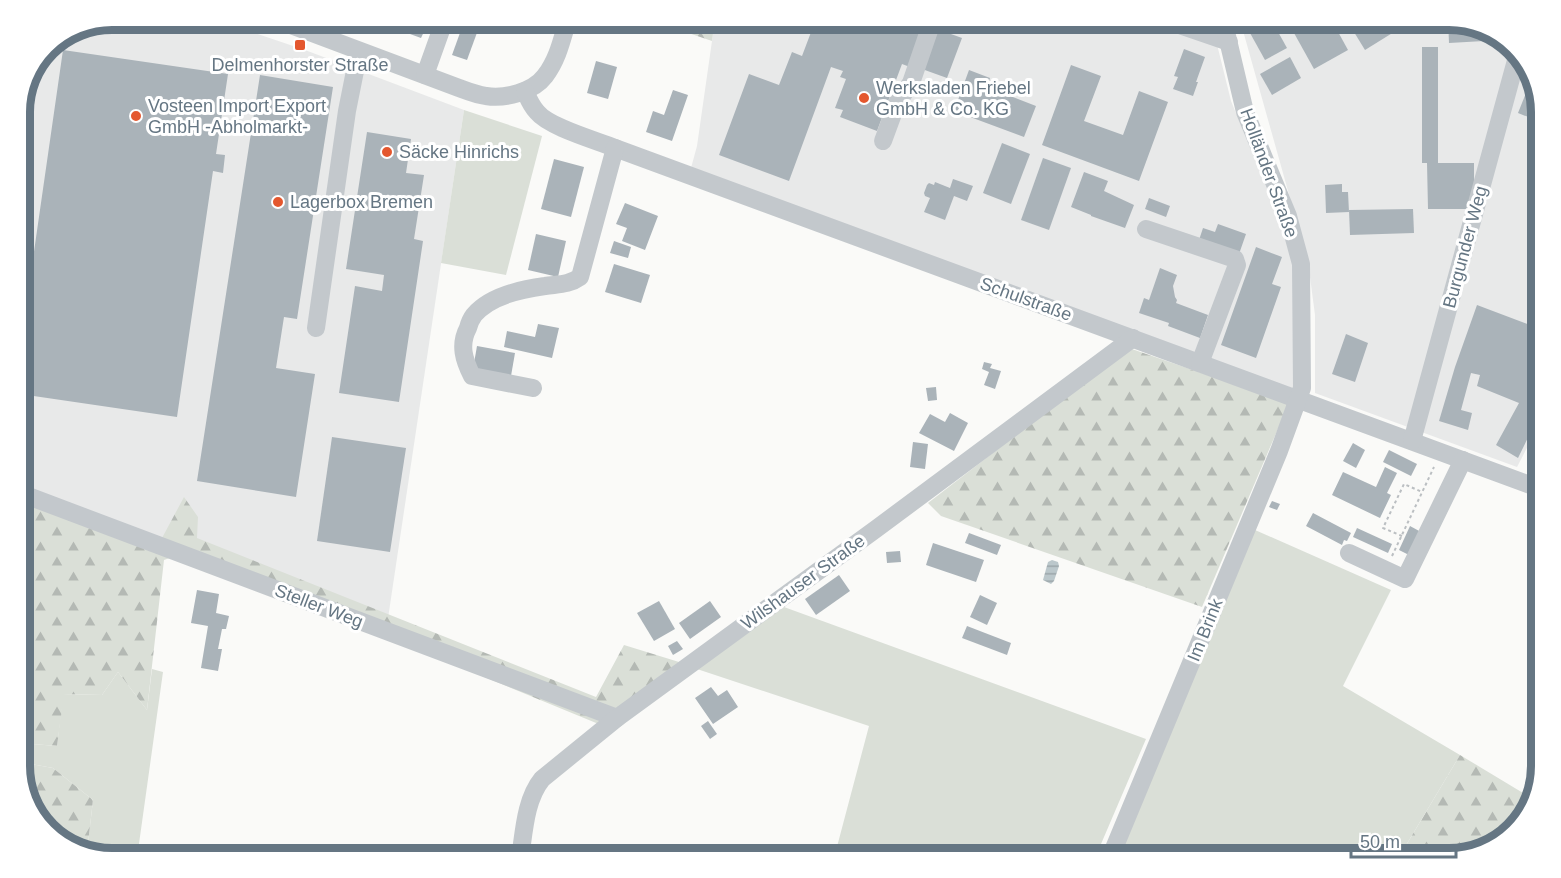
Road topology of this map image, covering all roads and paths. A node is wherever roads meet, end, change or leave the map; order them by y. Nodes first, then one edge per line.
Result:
1 (301, 30) edge
2 (441, 30) edge
3 (565, 30) edge
4 (929, 30) edge
5 (1192, 30) edge
6 (1226, 30) edge
7 (1229, 42) junction
8 (359, 51) junction
9 (1515, 64) edge
10 (425, 75) junction
11 (525, 91) junction
12 (883, 141) dead end
13 (615, 148) junction
14 (1146, 230) dead end
15 (316, 328) dead end
16 (1133, 338) junction
17 (1200, 363) junction
18 (533, 388) dead end
19 (1297, 400) junction
20 (1412, 441) junction
21 (1441, 452) junction
22 (1463, 460) junction
23 (1531, 485) edge
24 (1422, 492) junction
25 (30, 497) edge
26 (1402, 536) junction
27 (1397, 546) dead end
28 (1349, 553) dead end
29 (617, 718) junction
30 (522, 848) edge
31 (1114, 848) edge

1 - 8 street
2 - 10 street
3 - 11 street
4 - 12 street
5 - 7 street
6 - 7 street, Holländer Straße
7 - 19 street, Holländer Straße
8 - 10 street
8 - 15 street
9 - 20 street, Burgunder Weg
10 - 11 street
11 - 13 street, Schulstraße
13 - 16 street, Schulstraße
13 - 18 street
14 - 17 street
16 - 17 street, Schulstraße
16 - 29 street, Wilshauser Straße
17 - 19 street, Schulstraße
19 - 20 street, Schulstraße
19 - 31 street, Im Brink
20 - 21 street, Schulstraße
21 - 22 street, Schulstraße
21 - 24 path
22 - 23 street, Schulstraße
22 - 28 street
24 - 26 path
24 - 26 path
25 - 29 street, Steller Weg
26 - 27 path
29 - 30 street, Wilshauser Straße

